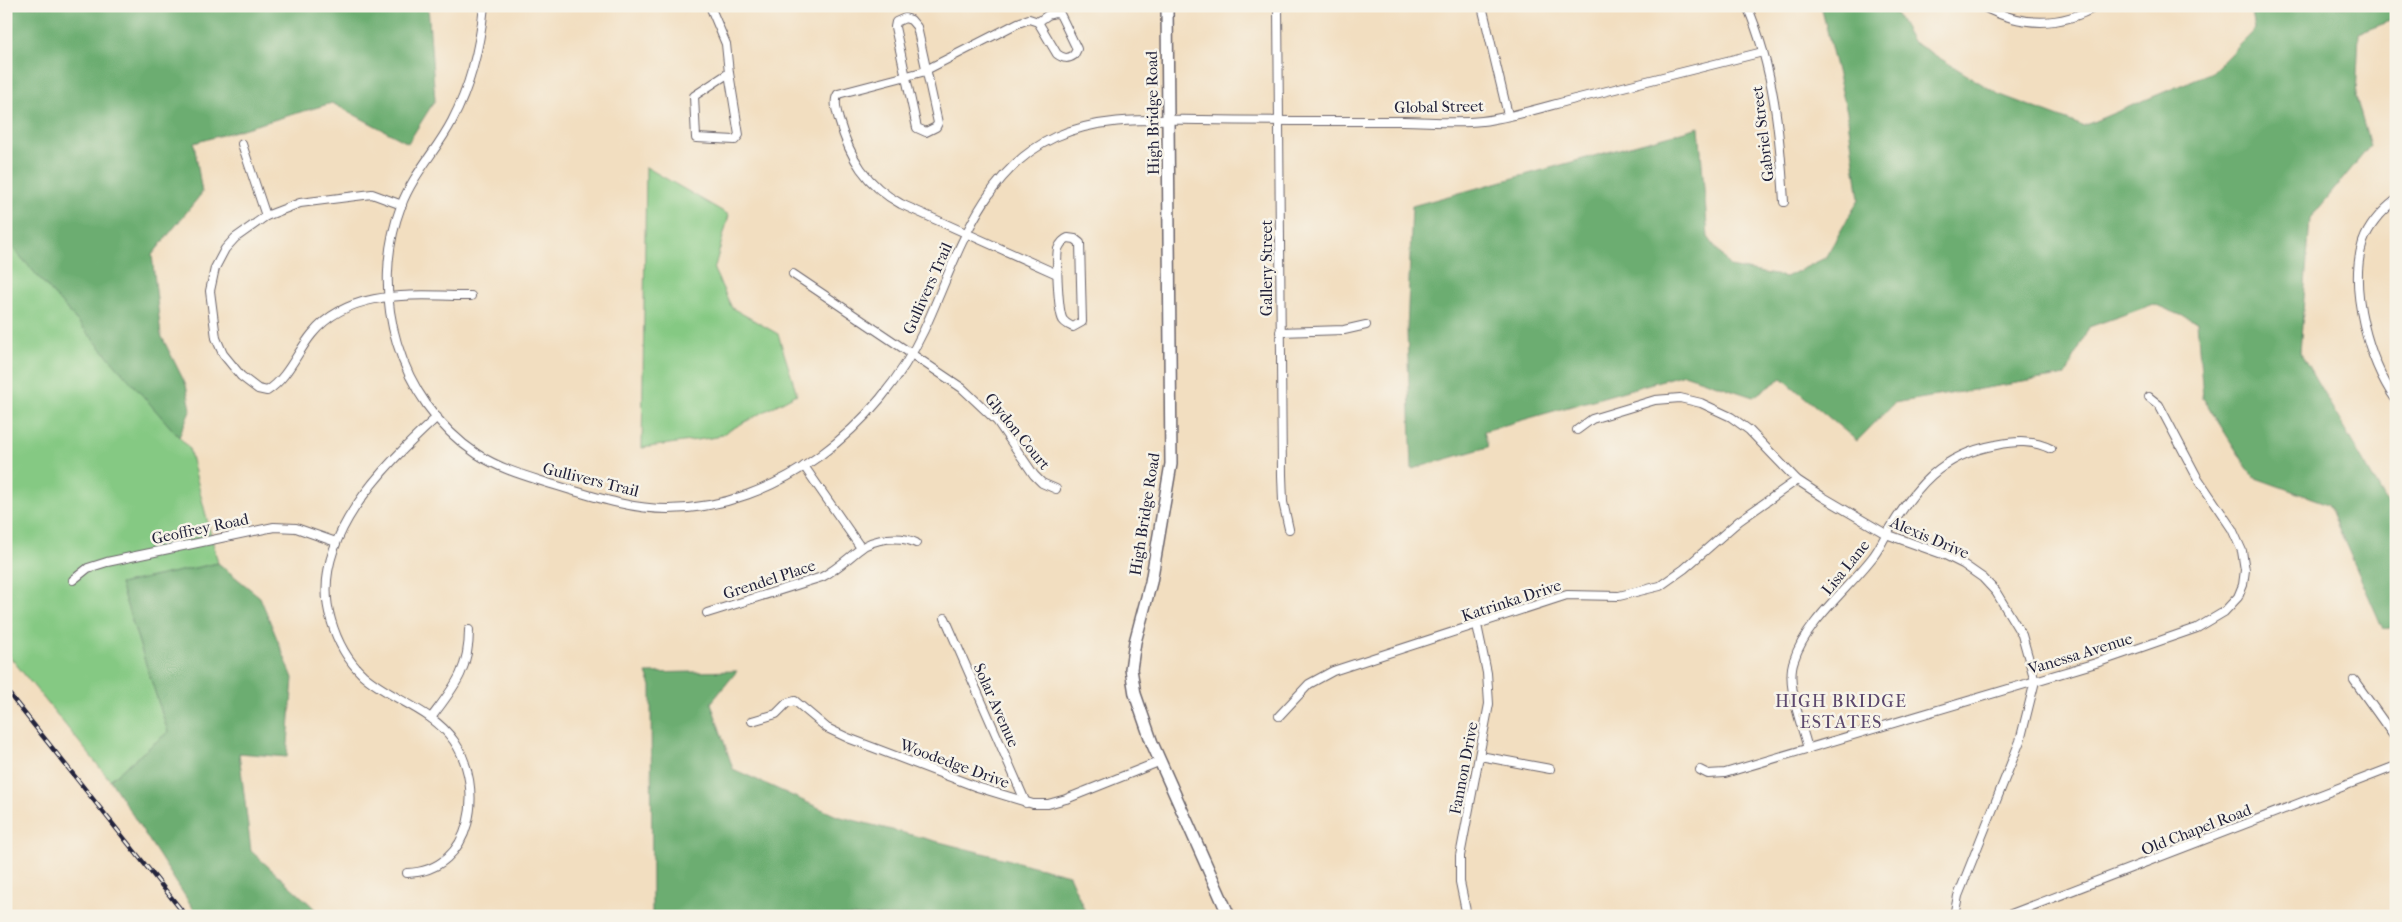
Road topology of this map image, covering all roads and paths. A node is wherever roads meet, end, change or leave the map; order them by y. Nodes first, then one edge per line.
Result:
1 (484, 6) edge
2 (710, 6) edge
3 (1167, 6) edge
4 (1278, 6) edge
5 (1482, 6) edge
6 (1747, 6) edge
7 (1983, 6) edge
8 (2097, 6) edge
9 (1038, 22) junction
10 (1762, 52) junction
11 (926, 70) junction
12 (729, 73) junction
13 (905, 78) junction
14 (1508, 115) junction
15 (1168, 120) junction
16 (1279, 122) junction
17 (242, 144) dead end
18 (2396, 200) edge
19 (1784, 202) dead end
20 (402, 205) junction
21 (266, 216) junction
22 (966, 234) junction
23 (793, 274) dead end
24 (1057, 274) junction
25 (388, 296) junction
26 (471, 296) dead end
27 (1366, 325) dead end
28 (1280, 332) junction
29 (912, 353) junction
30 (2149, 397) dead end
31 (2396, 400) edge
32 (437, 417) junction
33 (1577, 430) dead end
34 (2051, 449) dead end
35 (804, 466) junction
36 (1797, 480) junction
37 (1056, 489) dead end
38 (1289, 529) dead end
39 (1886, 534) junction
40 (336, 542) junction
41 (916, 543) dead end
42 (861, 548) junction
43 (73, 580) dead end
44 (707, 613) dead end
45 (945, 618) dead end
46 (1477, 626) junction
47 (469, 630) dead end
48 (2354, 680) dead end
49 (2035, 681) junction
50 (1279, 716) dead end
51 (431, 718) junction
52 (752, 721) dead end
53 (2396, 739) edge
54 (1808, 749) junction
55 (1480, 756) junction
56 (1161, 761) junction
57 (2396, 766) edge
58 (1550, 769) dead end
59 (1700, 770) dead end
60 (1026, 803) junction
61 (407, 873) dead end
62 (1229, 916) edge
63 (1467, 916) edge
64 (1954, 916) edge
65 (2006, 916) edge

1 - 20 street, Gullivers Trail
2 - 12 street
3 - 15 street, High Bridge Road
4 - 16 street, Gallery Street
5 - 14 street
6 - 10 street, Gabriel Street
7 - 8 street
9 - 9 street
9 - 11 street
10 - 14 street, Global Street
10 - 19 street, Gabriel Street
11 - 13 street
11 - 13 street
11 - 13 street
12 - 12 street
13 - 22 street
14 - 16 street, Global Street
15 - 16 street, Global Street
15 - 22 street, Gullivers Trail
15 - 56 street, High Bridge Road
16 - 28 street, Gallery Street
17 - 21 street
18 - 31 street
20 - 21 street
20 - 25 street, Gullivers Trail
21 - 25 street
22 - 24 street
22 - 29 street, Gullivers Trail
23 - 29 street, Glydon Court
24 - 24 street
25 - 26 street
25 - 32 street, Gullivers Trail
27 - 28 street
28 - 38 street, Gallery Street
29 - 35 street, Gullivers Trail
29 - 37 street, Glydon Court
30 - 49 street, Vanessa Avenue
32 - 35 street, Gullivers Trail
32 - 40 street
33 - 36 street, Alexis Drive
34 - 39 street, Lisa Lane
35 - 42 street
36 - 39 street, Alexis Drive
36 - 46 street, Katrinka Drive
39 - 49 street, Alexis Drive
39 - 54 street, Lisa Lane
40 - 43 street, Geoffrey Road
40 - 51 street
41 - 42 street, Grendel Place
42 - 44 street, Grendel Place
45 - 60 street, Solar Avenue
46 - 50 street, Katrinka Drive
46 - 55 street, Fannon Drive
47 - 51 street
48 - 53 street
49 - 54 street, Vanessa Avenue
49 - 64 street, Alexis Drive
51 - 61 street
52 - 60 street, Woodedge Drive
54 - 59 street, Vanessa Avenue
55 - 58 street
55 - 63 street, Fannon Drive
56 - 60 street, Woodedge Drive
56 - 62 street, High Bridge Road
57 - 65 street, Old Chapel Road

